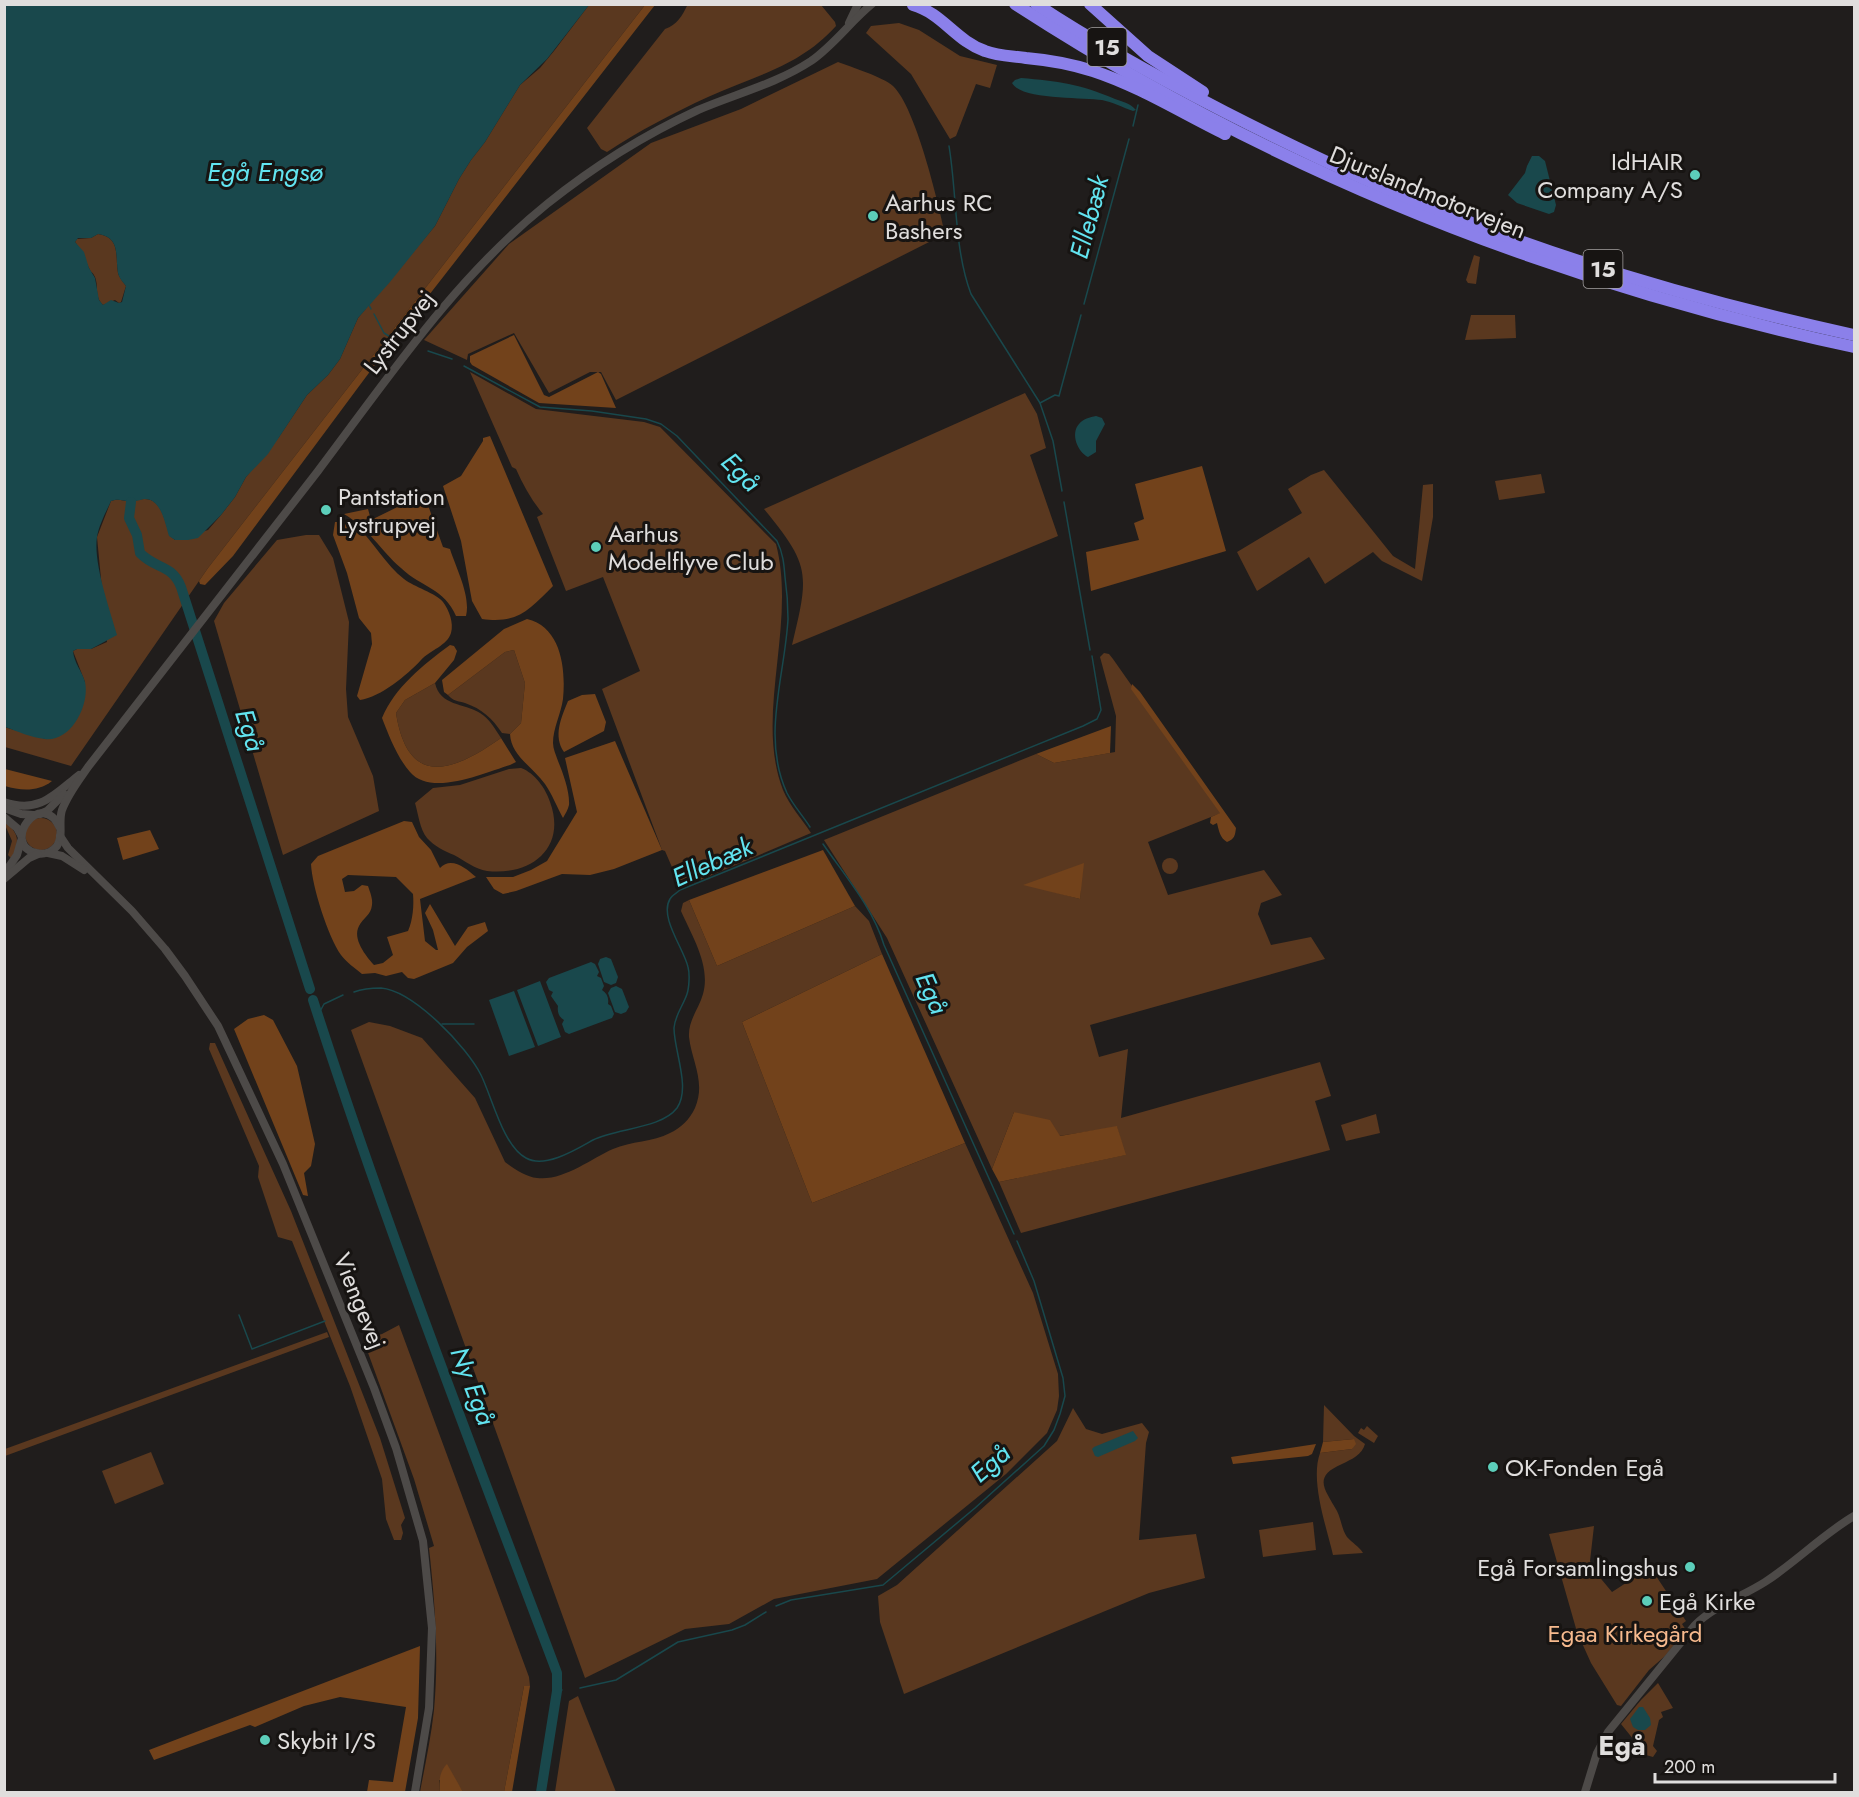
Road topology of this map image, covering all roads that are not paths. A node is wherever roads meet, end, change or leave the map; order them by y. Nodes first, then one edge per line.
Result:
1 (858, 4) edge
2 (872, 4) edge
3 (1015, 4) edge
4 (1036, 4) edge
5 (1090, 4) edge
6 (913, 5) edge
7 (840, 36) junction
8 (1360, 177) junction
9 (1473, 236) junction
10 (1854, 335) edge
11 (1854, 347) edge
12 (85, 770) junction
13 (4, 802) edge
14 (4, 808) edge
15 (37, 815) junction
16 (4, 817) edge
17 (60, 832) junction
18 (21, 838) junction
19 (43, 853) junction
20 (4, 874) edge
21 (97, 878) junction
22 (4, 879) edge
23 (1854, 1516) edge
24 (415, 1792) edge
25 (1585, 1792) edge

1 - 7 street, Lystrupvej
2 - 7 street, Lystrupvej
3 - 9 highway, Djurslandmotorvejen / 15
4 - 8 highway, Djurslandmotorvejen / 15
5 - 8 highway
6 - 9 highway
7 - 12 street, Lystrupvej
8 - 10 highway, Djurslandmotorvejen / 15
9 - 11 highway, Djurslandmotorvejen / 15
12 - 13 street
12 - 15 street, Lystrupvej
12 - 17 street, Lystrupvej
14 - 15 street
15 - 17 street
15 - 18 street
16 - 18 street
17 - 19 street
17 - 21 street, Viengevej
18 - 19 street
18 - 20 street
19 - 21 street, Viengevej
19 - 22 street
21 - 24 street, Viengevej
23 - 25 street

